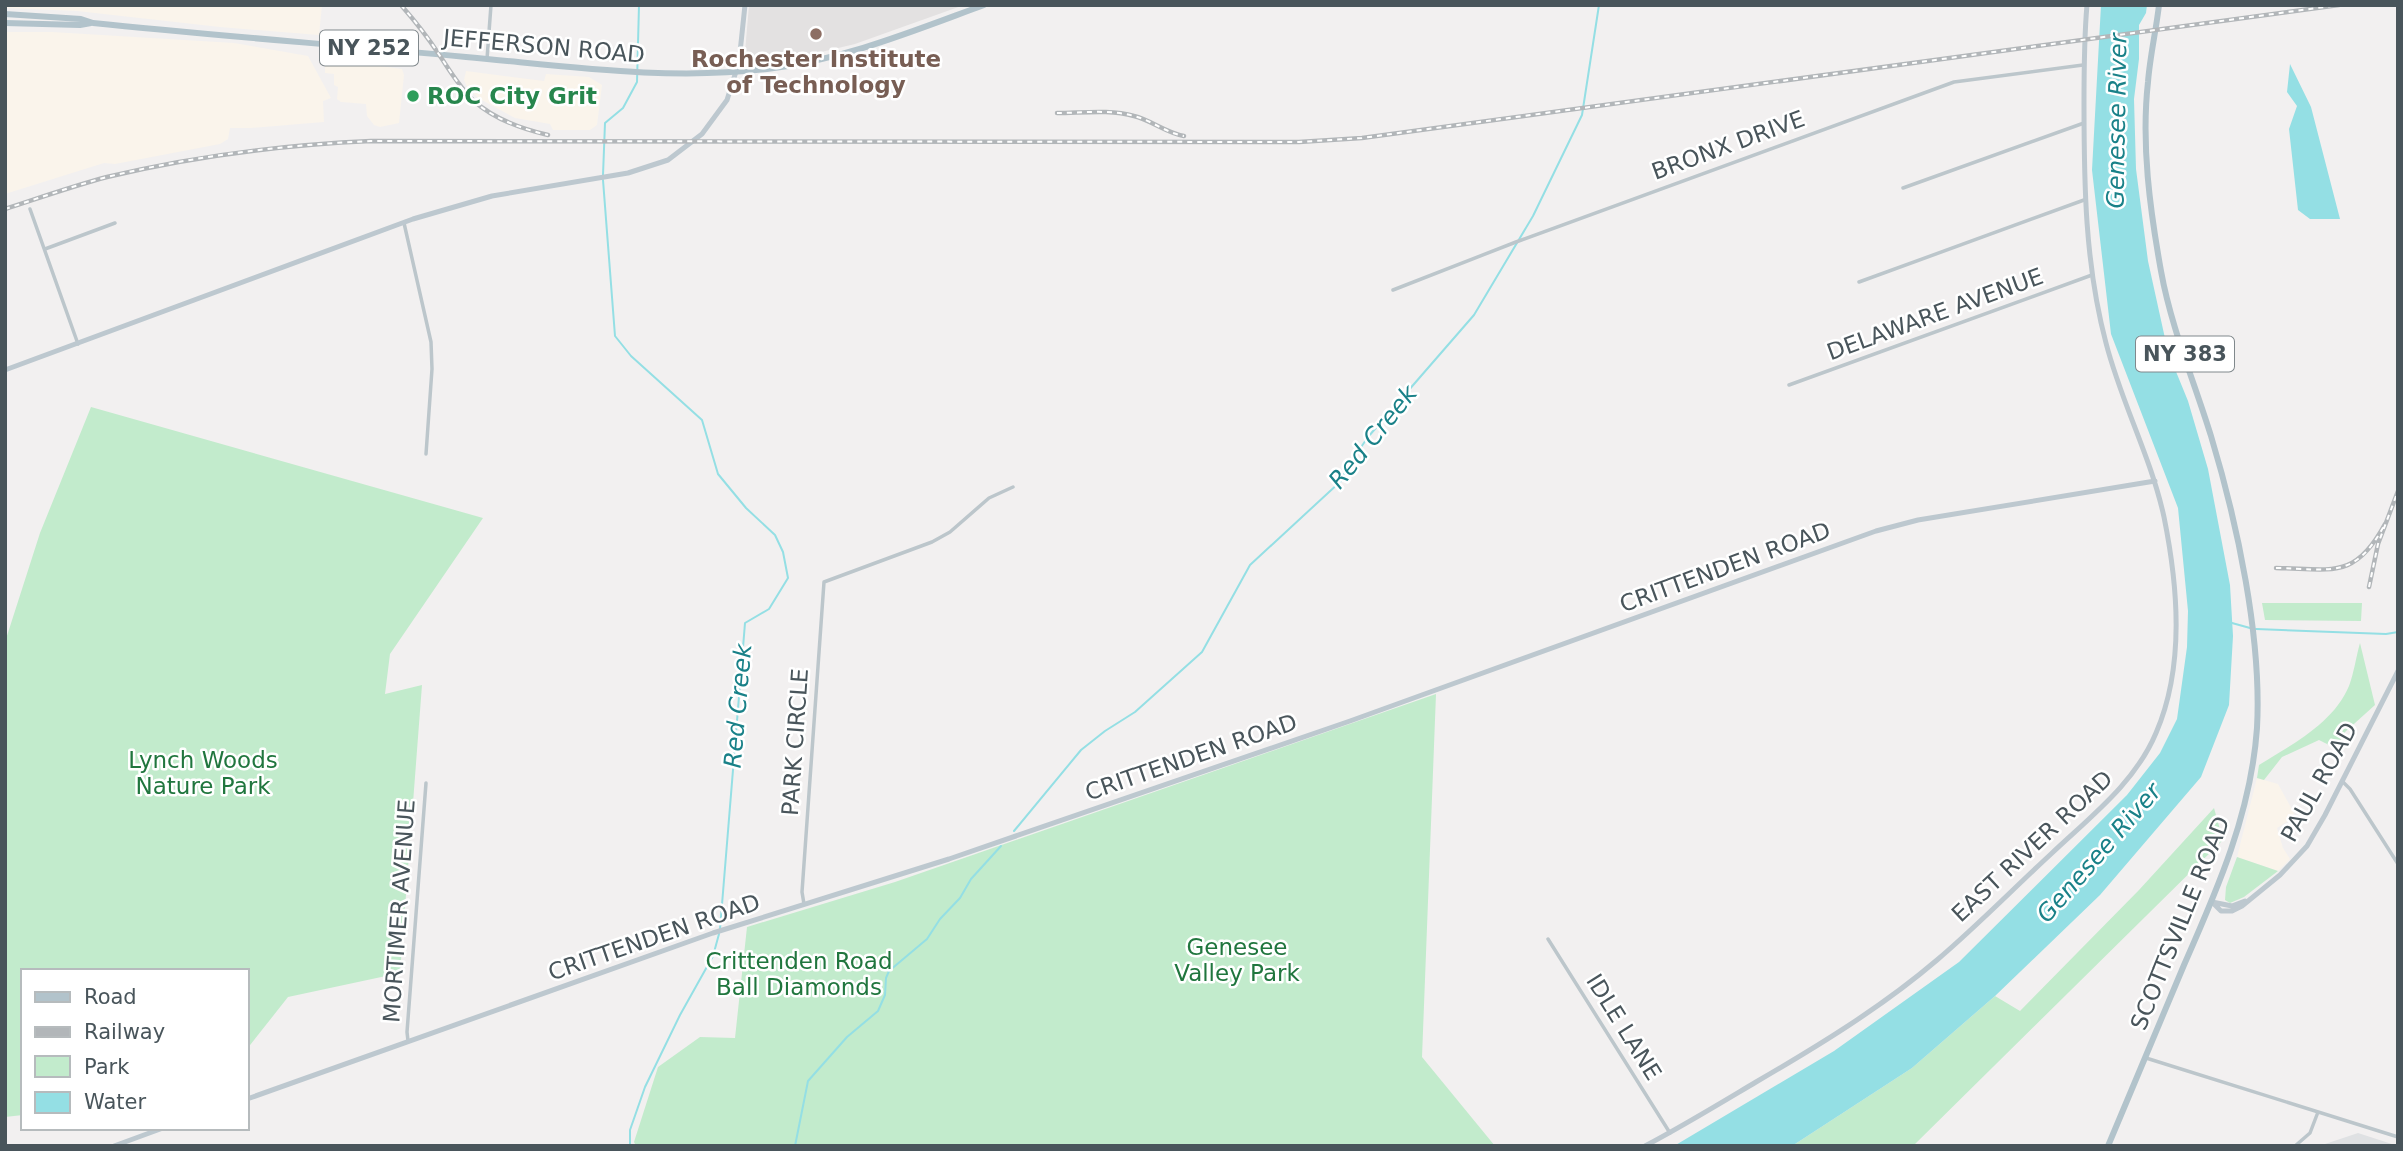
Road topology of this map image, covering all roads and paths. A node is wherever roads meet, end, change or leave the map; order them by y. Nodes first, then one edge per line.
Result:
1 (491, 5) edge
2 (744, 5) edge
3 (984, 5) edge
4 (2087, 5) edge
5 (2159, 5) edge
6 (6, 14) edge
7 (5, 23) edge
8 (93, 23) junction
9 (487, 59) junction
10 (2083, 65) junction
11 (737, 72) junction
12 (2084, 122) junction
13 (1903, 188) dead end
14 (2084, 200) junction
15 (30, 209) dead end
16 (115, 223) dead end
17 (404, 223) junction
18 (45, 249) junction
19 (2094, 275) junction
20 (1859, 282) dead end
21 (1393, 290) dead end
22 (78, 344) junction
23 (5, 370) edge
24 (1789, 385) dead end
25 (426, 454) dead end
26 (2155, 481) junction
27 (1013, 487) dead end
28 (2398, 671) edge
29 (2342, 782) junction
30 (426, 783) dead end
31 (2398, 864) edge
32 (2211, 902) junction
33 (804, 904) junction
34 (1548, 939) dead end
35 (408, 1041) junction
36 (2145, 1057) junction
37 (248, 1099) edge
38 (2318, 1112) junction
39 (158, 1130) edge
40 (1670, 1133) junction
41 (2398, 1137) edge
42 (114, 1146) edge
43 (1645, 1146) edge
44 (2108, 1146) edge
45 (2295, 1146) edge

1 - 9 street
2 - 11 street
3 - 11 main road, JEFFERSON ROAD / NY 252
4 - 10 street, EAST RIVER ROAD
5 - 32 main road, SCOTTSVILLE ROAD / NY 383
6 - 8 main road, JEFFERSON ROAD / NY 252
7 - 8 main road, JEFFERSON ROAD / NY 252
8 - 9 main road, JEFFERSON ROAD / NY 252
9 - 11 main road, JEFFERSON ROAD / NY 252
10 - 12 street, EAST RIVER ROAD
10 - 21 street, BRONX DRIVE
11 - 17 street
12 - 13 street
12 - 14 street, EAST RIVER ROAD
14 - 19 street, EAST RIVER ROAD
14 - 20 street
15 - 18 street
16 - 18 street
17 - 22 street
17 - 25 street
18 - 22 street
19 - 24 street, DELAWARE AVENUE
19 - 26 street, EAST RIVER ROAD
22 - 23 street
26 - 33 street, CRITTENDEN ROAD
26 - 40 street, EAST RIVER ROAD
27 - 33 street, PARK CIRCLE
28 - 29 street, PAUL ROAD
29 - 31 street
29 - 32 street, PAUL ROAD
30 - 35 street, MORTIMER AVENUE
32 - 36 main road, SCOTTSVILLE ROAD / NY 383
33 - 35 street, CRITTENDEN ROAD
34 - 40 street, IDLE LANE
35 - 37 street, CRITTENDEN ROAD
36 - 38 street
36 - 44 main road, SCOTTSVILLE ROAD / NY 383
38 - 41 street
38 - 45 street
39 - 42 street
40 - 43 street, EAST RIVER ROAD

